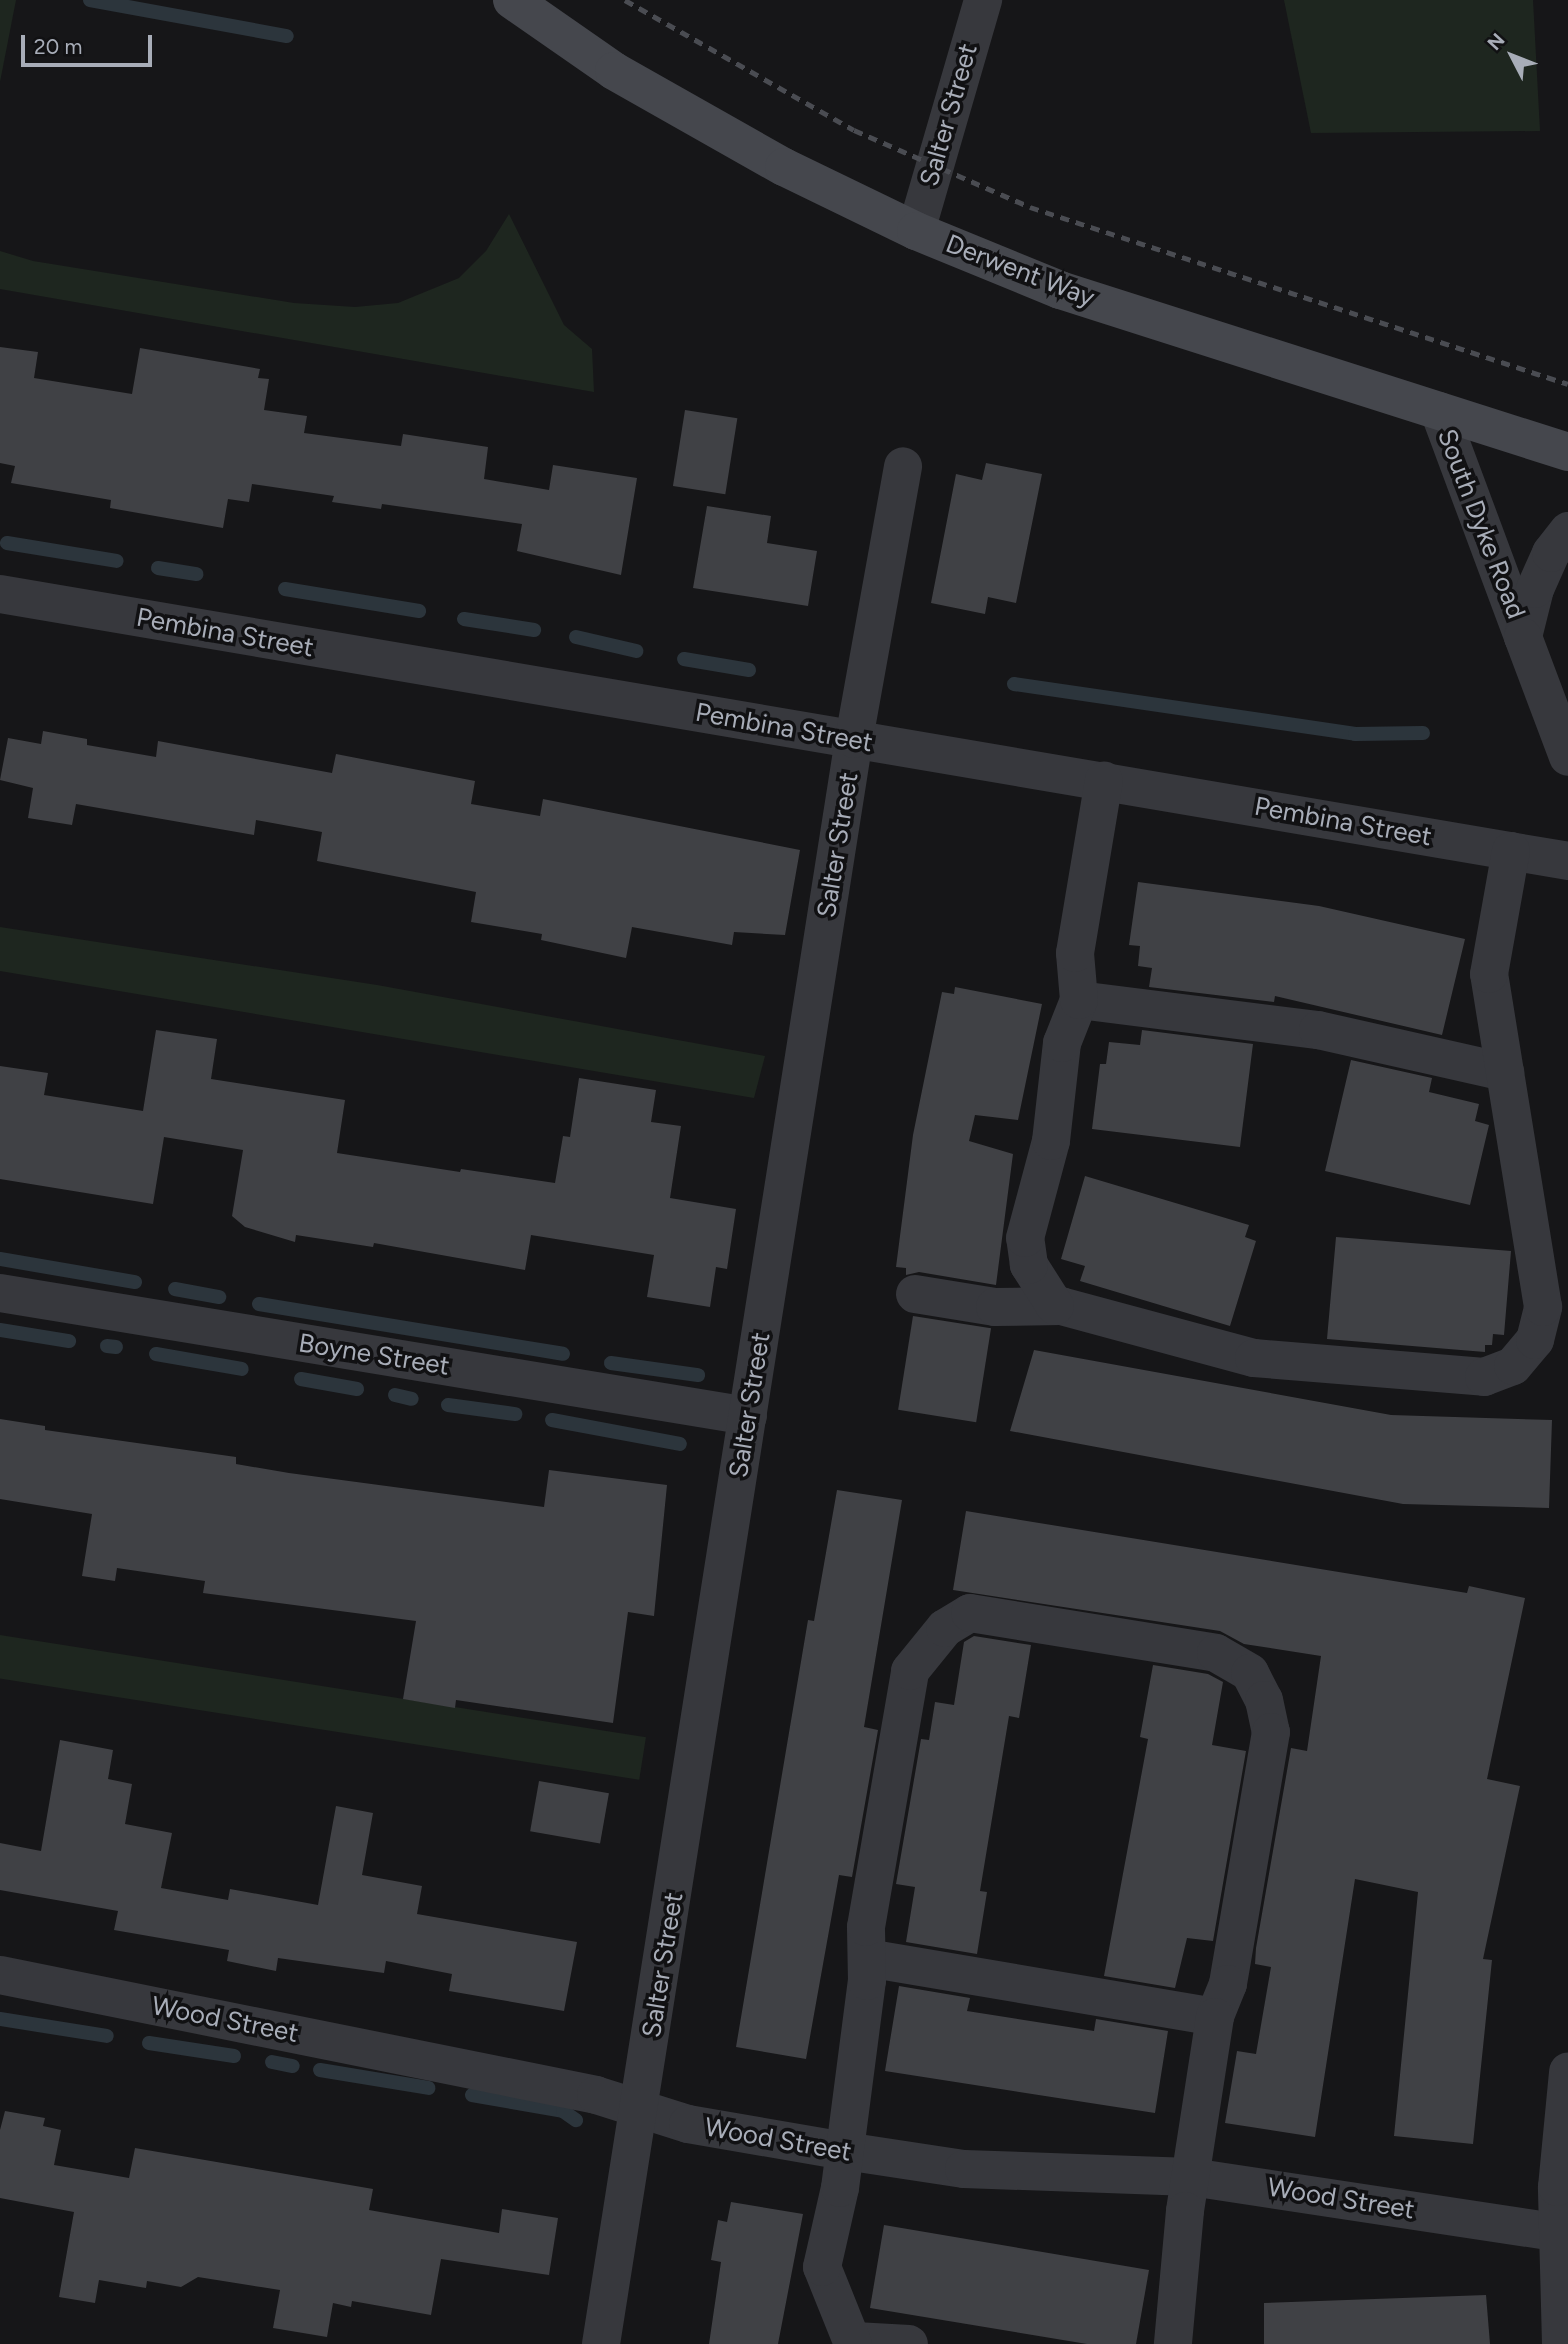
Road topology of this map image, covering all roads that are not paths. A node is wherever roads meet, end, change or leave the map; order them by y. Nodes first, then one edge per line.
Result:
1 (512, 0) edge
2 (983, 0) edge
3 (916, 231) junction
4 (1439, 411) junction
5 (1568, 452) edge
6 (903, 466) dead end
7 (1568, 531) edge
8 (0, 594) edge
9 (1523, 636) junction
10 (854, 739) junction
11 (1568, 757) edge
12 (1104, 780) junction
13 (1511, 851) junction
14 (1568, 861) edge
15 (1079, 1000) junction
16 (1505, 1072) junction
17 (0, 1293) edge
18 (915, 1294) dead end
19 (1055, 1306) junction
20 (748, 1416) junction
21 (867, 1958) junction
22 (0, 1975) edge
23 (1215, 2017) junction
24 (1568, 2072) edge
25 (640, 2112) junction
26 (845, 2151) junction
27 (1191, 2177) junction
28 (1562, 2234) edge
29 (854, 2343) edge
30 (601, 2344) edge
31 (909, 2344) edge
32 (1173, 2344) edge
33 (1561, 2344) edge

1 - 3 main road, Derwent Way
2 - 3 street, Salter Street
3 - 4 main road, Derwent Way
4 - 5 main road, Derwent Way
4 - 9 street, South Dyke Road
6 - 10 street, Salter Street
7 - 9 street, South Dyke Road
8 - 10 street, Pembina Street
9 - 11 street, South Dyke Road
10 - 12 street, Pembina Street
10 - 20 street, Salter Street
12 - 13 street, Pembina Street
12 - 15 street
13 - 14 street, Pembina Street
13 - 16 street
15 - 16 street
15 - 19 street
16 - 19 street
17 - 20 street, Boyne Street
18 - 19 street
20 - 25 street, Salter Street
21 - 23 street
21 - 23 street
21 - 26 street
22 - 25 street, Wood Street
23 - 27 street
24 - 28 street
25 - 26 street, Wood Street
25 - 30 street, Salter Street
26 - 27 street, Wood Street
26 - 29 street
27 - 28 street, Wood Street
27 - 32 street
28 - 33 street
29 - 31 street

